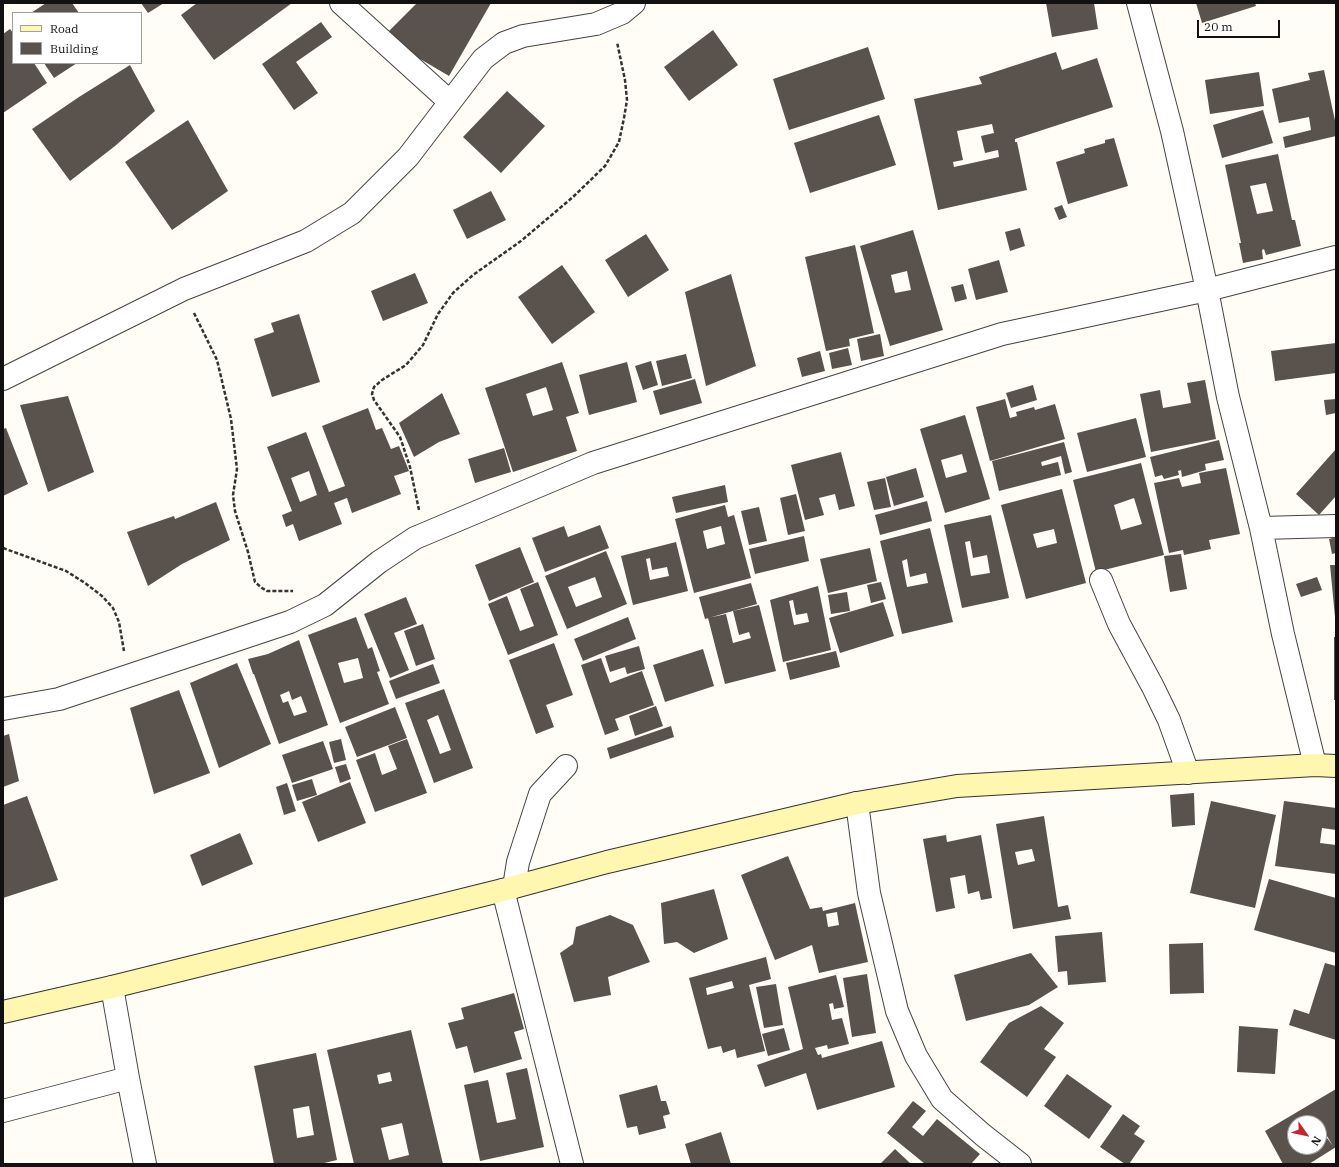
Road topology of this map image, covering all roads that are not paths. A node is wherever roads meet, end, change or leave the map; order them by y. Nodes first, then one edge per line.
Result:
1 (341, 3) edge
2 (634, 3) edge
3 (1138, 3) edge
4 (450, 102) junction
5 (1326, 259) edge
6 (1336, 273) edge
7 (1207, 290) junction
8 (3, 379) edge
9 (1336, 526) edge
10 (1261, 528) junction
11 (1101, 580) dead end
12 (3, 709) edge
13 (566, 766) dead end
14 (1325, 766) edge
15 (1188, 773) junction
16 (857, 803) junction
17 (509, 889) junction
18 (112, 987) junction
19 (3, 1012) edge
20 (128, 1078) junction
21 (3, 1111) edge
22 (146, 1164) edge
23 (572, 1164) edge
24 (1020, 1164) edge

1 - 4 street
2 - 4 street
3 - 7 street
4 - 8 street
5 - 6 street
5 - 7 street
7 - 10 street
7 - 12 street
9 - 10 street
10 - 14 street
11 - 15 street
13 - 17 street
14 - 15 street
15 - 16 street
16 - 17 street
16 - 24 street
17 - 18 street
17 - 23 street
18 - 19 street
18 - 20 street
20 - 21 street
20 - 22 street

